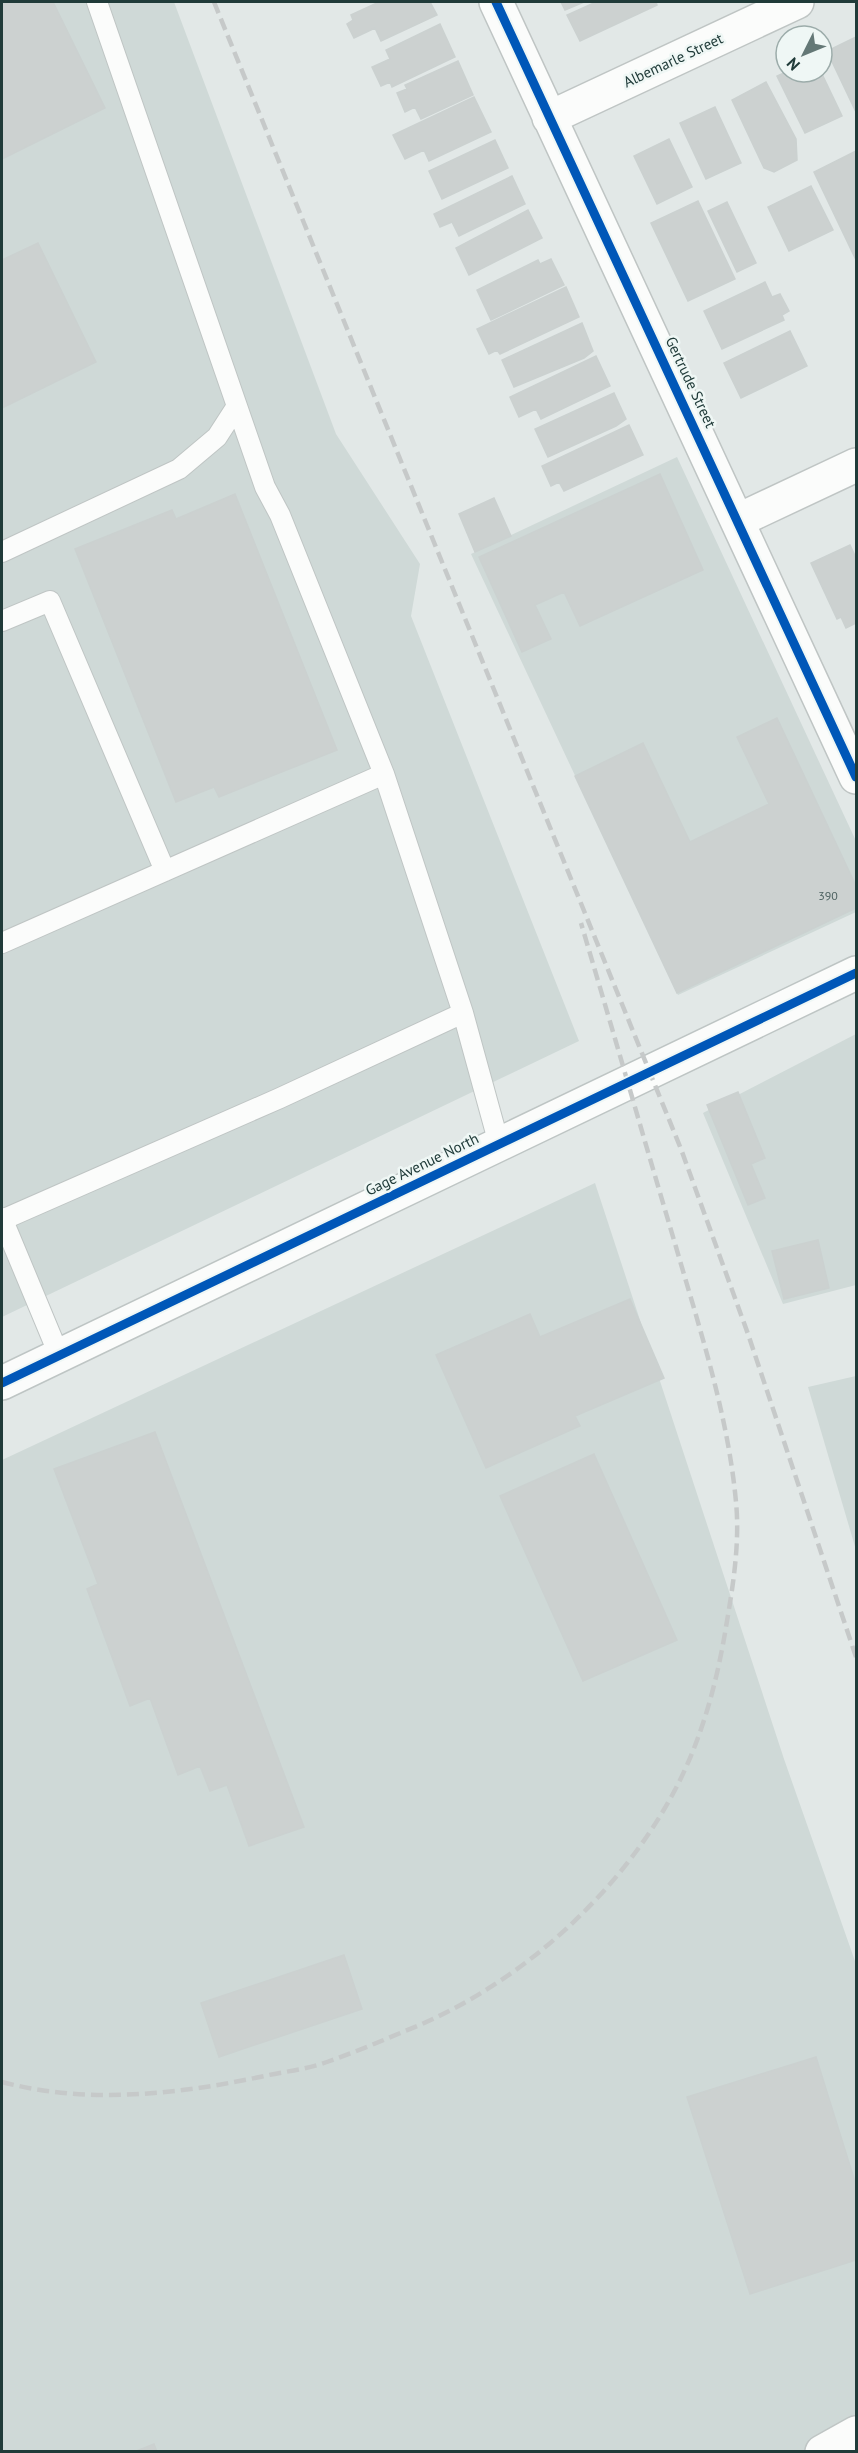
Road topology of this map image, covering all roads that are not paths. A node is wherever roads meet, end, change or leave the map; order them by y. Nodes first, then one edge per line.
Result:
1 (97, 2) edge
2 (496, 2) edge
3 (797, 2) edge
4 (549, 118) junction
5 (237, 406) junction
6 (856, 465) edge
7 (739, 520) junction
8 (2, 552) edge
9 (2, 621) edge
10 (384, 774) junction
11 (856, 777) edge
12 (165, 871) junction
13 (2, 943) edge
14 (856, 973) edge
15 (463, 1013) junction
16 (499, 1144) junction
17 (2, 1219) edge
18 (59, 1355) junction
19 (2, 1383) edge
20 (856, 2433) edge
21 (822, 2451) edge

1 - 5 lane
2 - 4 street, Gertrude Street
3 - 4 street, Albemarle Street
4 - 7 street, Gertrude Street
5 - 8 lane
5 - 10 lane
6 - 7 street
7 - 11 street, Gertrude Street
9 - 12 lane
10 - 12 lane
10 - 15 lane
12 - 13 lane
14 - 16 street, Gage Avenue North
15 - 16 lane
15 - 17 lane
16 - 18 street, Gage Avenue North
17 - 18 lane
18 - 19 street, Gage Avenue North
20 - 21 street

